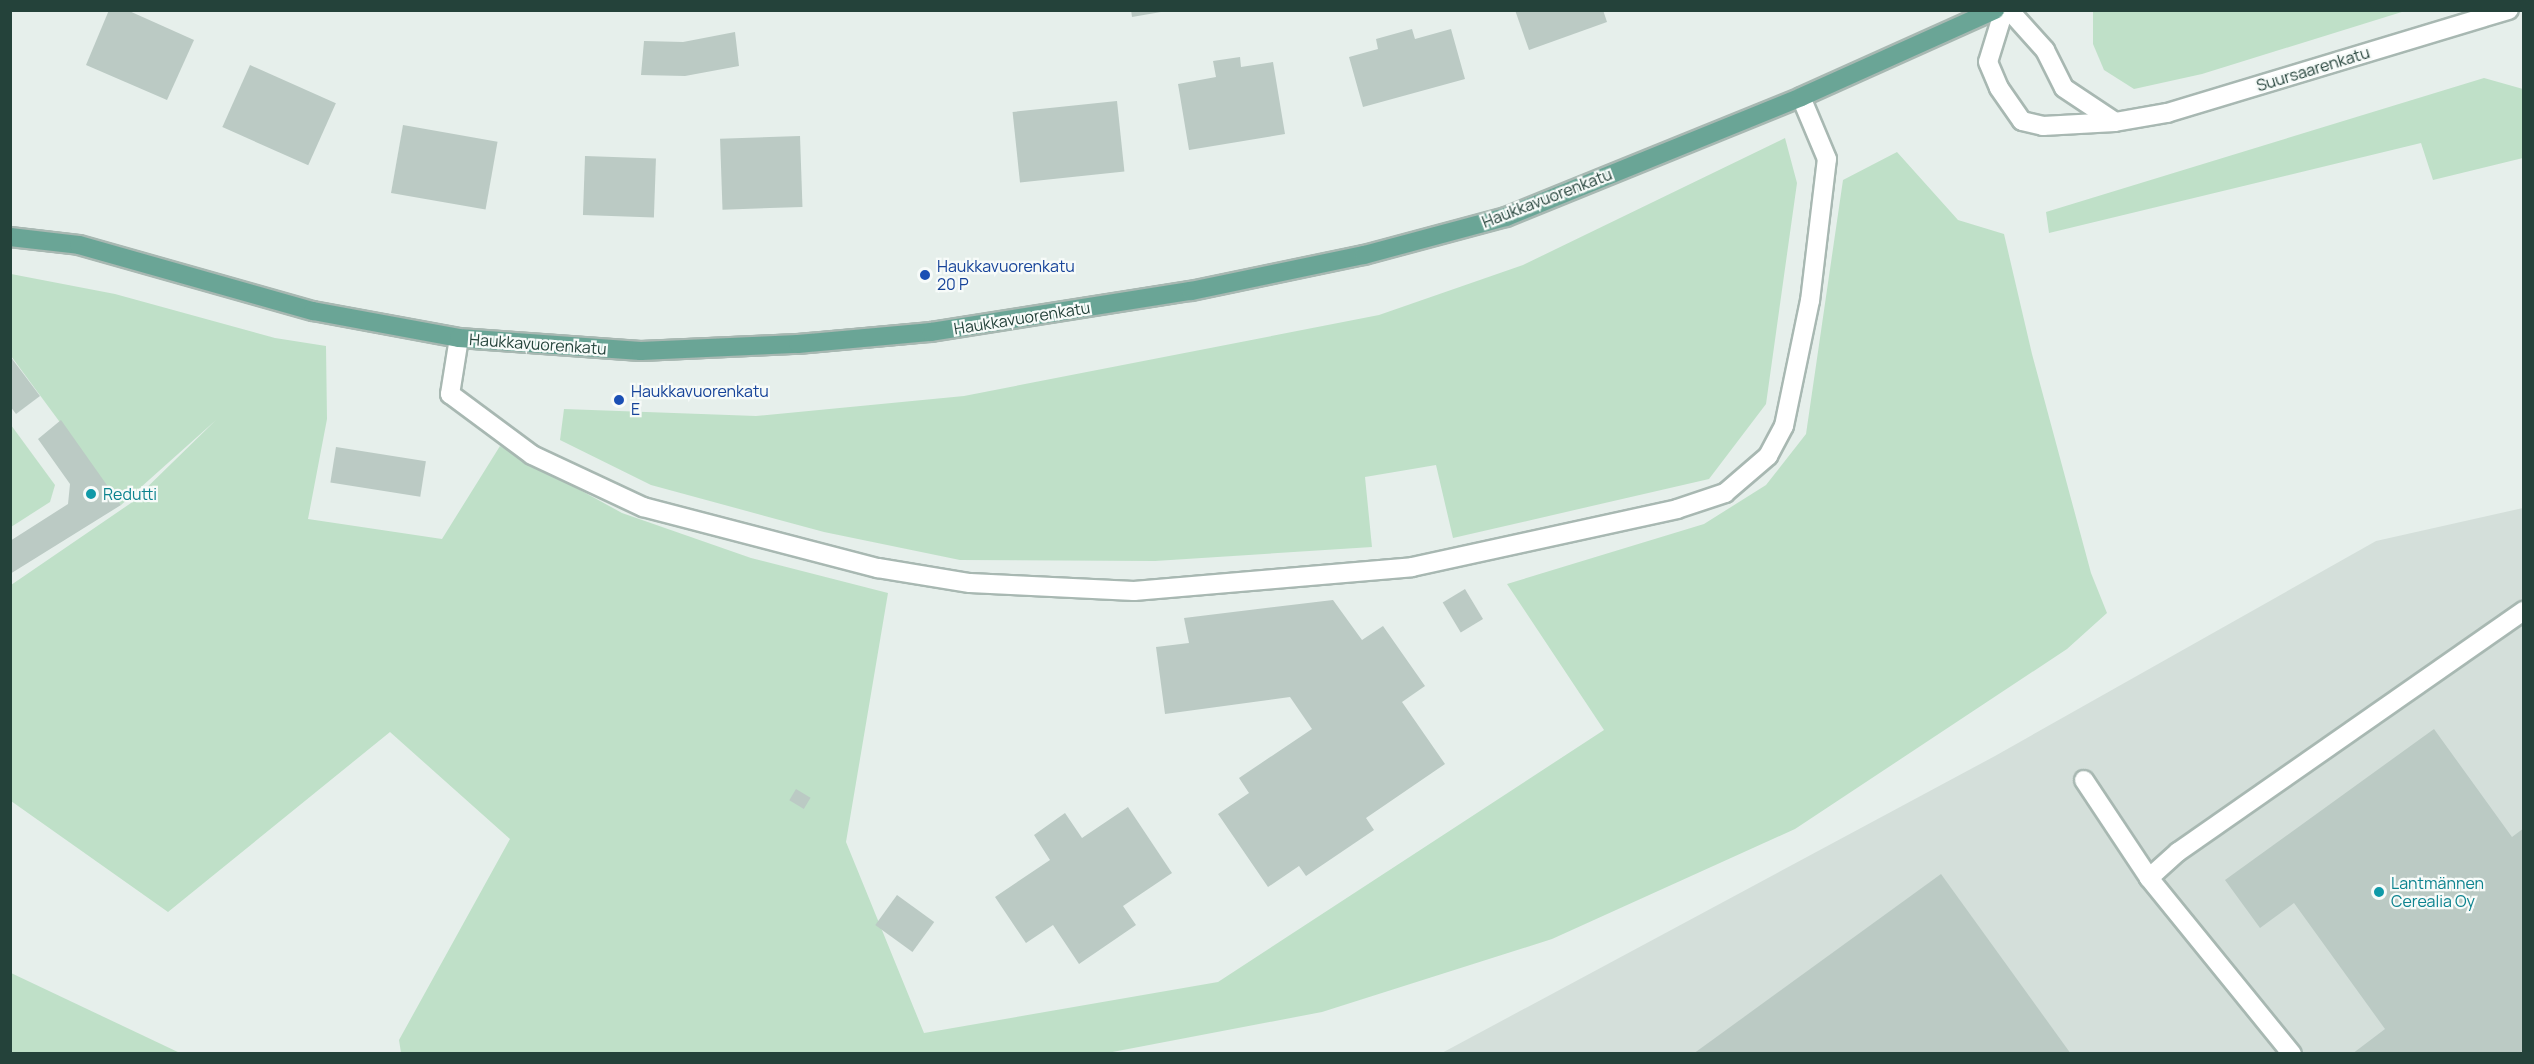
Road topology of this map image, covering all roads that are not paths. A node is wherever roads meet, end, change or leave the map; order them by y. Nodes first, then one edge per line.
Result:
1 (1995, 10) edge
2 (2004, 10) edge
3 (2009, 10) edge
4 (2509, 10) edge
5 (1801, 97) junction
6 (2115, 122) junction
7 (10, 237) edge
8 (459, 338) junction
9 (2523, 611) edge
10 (2084, 780) dead end
11 (2149, 878) junction
12 (2292, 1053) edge

1 - 5 main road, Haukkavuorenkatu
2 - 6 street, Suursaarenkatu
3 - 6 street
4 - 6 street, Suursaarenkatu
5 - 8 main road, Haukkavuorenkatu
5 - 8 street
7 - 8 main road, Haukkavuorenkatu
9 - 11 street
10 - 11 street
11 - 12 street

